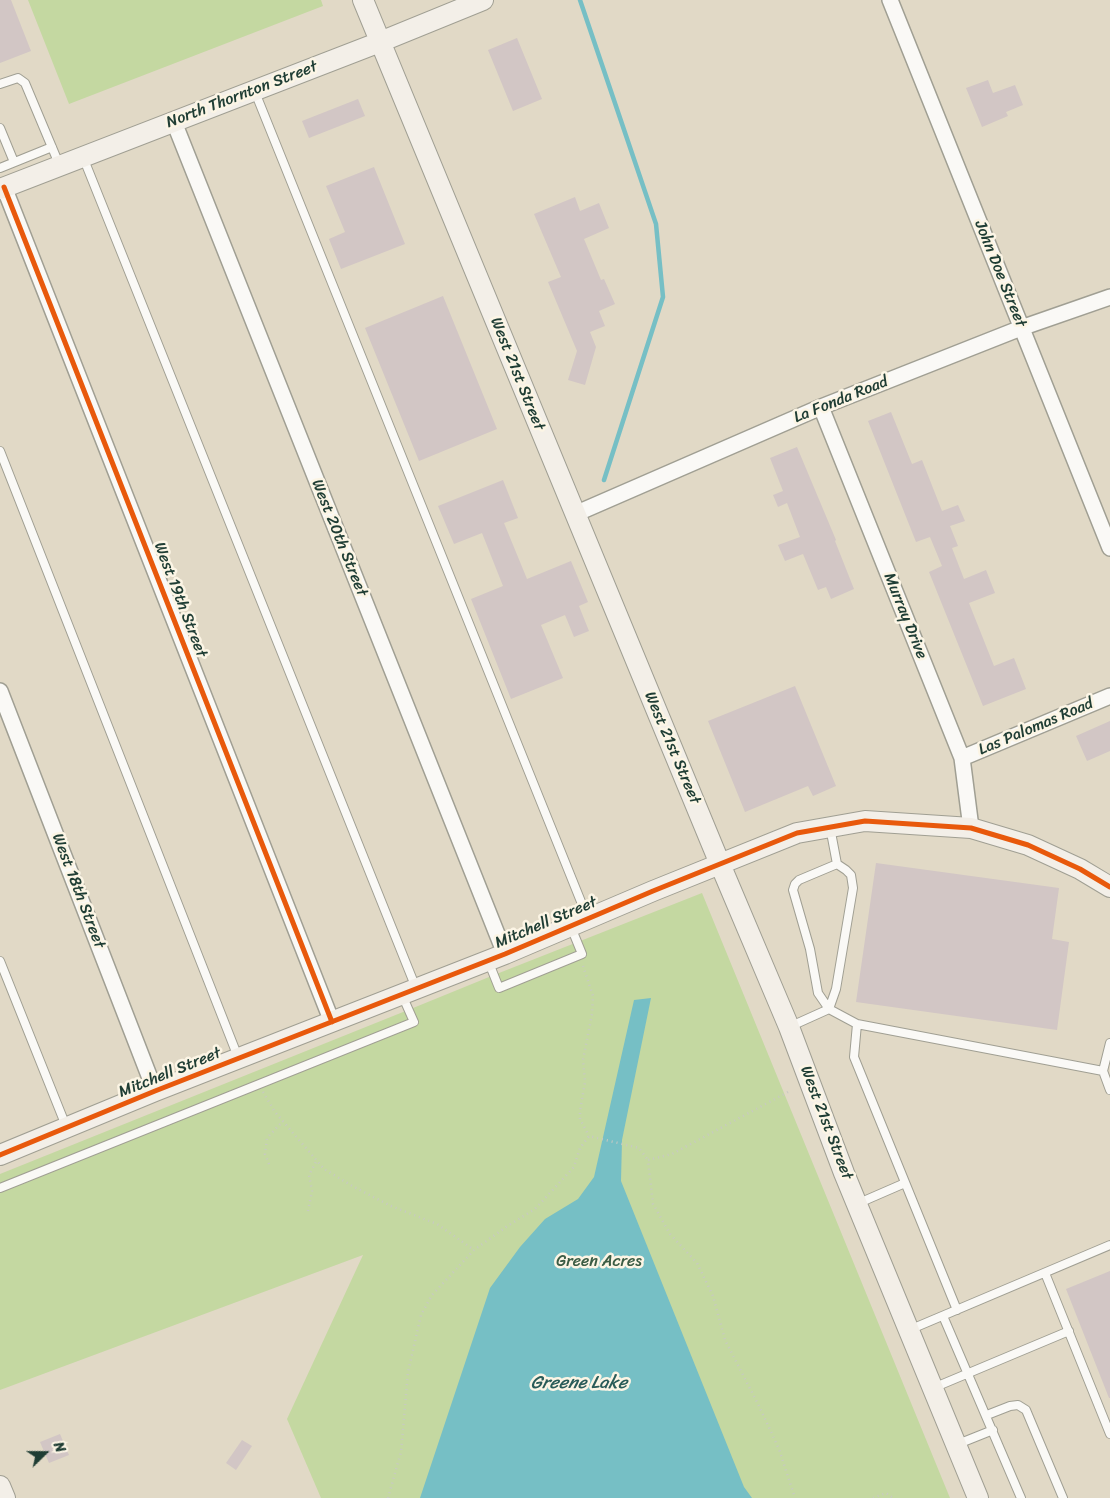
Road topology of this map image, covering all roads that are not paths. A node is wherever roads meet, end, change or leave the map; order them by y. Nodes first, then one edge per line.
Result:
1 (363, 0) edge
2 (483, 0) edge
3 (890, 0) edge
4 (380, 42) junction
5 (0, 84) edge
6 (254, 90) junction
7 (174, 122) junction
8 (0, 128) edge
9 (52, 147) junction
10 (83, 157) junction
11 (14, 162) junction
12 (60, 166) junction
13 (0, 168) edge
14 (2, 188) edge
15 (1110, 296) edge
16 (1021, 328) junction
17 (821, 408) junction
18 (0, 451) edge
19 (575, 514) junction
20 (1110, 548) edge
21 (0, 691) edge
22 (1110, 696) edge
23 (962, 758) junction
24 (830, 827) junction
25 (971, 828) junction
26 (720, 864) junction
27 (837, 864) junction
28 (1110, 887) edge
29 (579, 922) junction
30 (496, 957) junction
31 (0, 961) edge
32 (409, 992) junction
33 (829, 1009) junction
34 (332, 1022) junction
35 (857, 1024) junction
36 (789, 1027) junction
37 (1110, 1043) edge
38 (239, 1059) junction
39 (1103, 1071) junction
40 (1110, 1090) edge
41 (155, 1091) junction
42 (66, 1128) junction
43 (0, 1155) edge
44 (905, 1183) junction
45 (0, 1188) edge
46 (857, 1204) junction
47 (1110, 1245) edge
48 (1045, 1273) junction
49 (957, 1310) junction
50 (944, 1316) junction
51 (909, 1330) junction
52 (1069, 1332) junction
53 (968, 1374) junction
54 (933, 1388) junction
55 (987, 1416) junction
56 (993, 1430) junction
57 (1110, 1434) edge
58 (956, 1445) junction
59 (0, 1486) edge
60 (5, 1498) edge
61 (978, 1498) edge
62 (1021, 1498) edge
63 (1063, 1498) edge

1 - 4 street, West 21st Street
2 - 4 street, North Thornton Street
3 - 16 street, John Doe Street
4 - 6 street, North Thornton Street
4 - 19 street, West 21st Street
5 - 9 lane
6 - 7 street, North Thornton Street
6 - 29 lane
7 - 10 street, North Thornton Street
7 - 30 street, West 20th Street
8 - 11 lane
9 - 11 lane
9 - 12 lane
10 - 12 street, North Thornton Street
10 - 32 lane
11 - 13 lane
12 - 14 street, North Thornton Street
14 - 34 street, West 19th Street
15 - 16 street, La Fonda Road
16 - 17 street, La Fonda Road
16 - 20 street, John Doe Street
17 - 19 street, La Fonda Road
17 - 23 street, Murray Drive
18 - 38 lane
19 - 26 street, West 21st Street
21 - 41 street, West 18th Street
22 - 23 street, Las Palomas Road
23 - 25 street, Murray Drive
24 - 25 street, Mitchell Street
24 - 26 street, Mitchell Street
24 - 27 lane
25 - 28 street, Mitchell Street
26 - 29 street, Mitchell Street
26 - 36 street, West 21st Street
27 - 33 lane
27 - 33 lane
29 - 30 street, Mitchell Street
29 - 30 lane
30 - 32 street, Mitchell Street
31 - 42 lane
32 - 34 street, Mitchell Street
32 - 45 lane
33 - 35 lane
33 - 36 lane
34 - 38 street, Mitchell Street
35 - 39 lane
35 - 44 lane
36 - 46 street, West 21st Street
37 - 39 lane
38 - 41 street, Mitchell Street
39 - 40 lane
41 - 42 street, Mitchell Street
42 - 43 street, Mitchell Street
44 - 46 lane
44 - 49 lane
46 - 51 street, West 21st Street
47 - 48 lane
48 - 49 lane
48 - 52 lane
49 - 50 lane
50 - 51 lane
50 - 53 lane
51 - 54 street, West 21st Street
52 - 53 lane
52 - 57 lane
53 - 54 lane
53 - 55 lane
54 - 58 street, West 21st Street
55 - 56 lane
55 - 63 lane
56 - 58 lane
56 - 62 lane
58 - 61 street, West 21st Street
59 - 60 street

